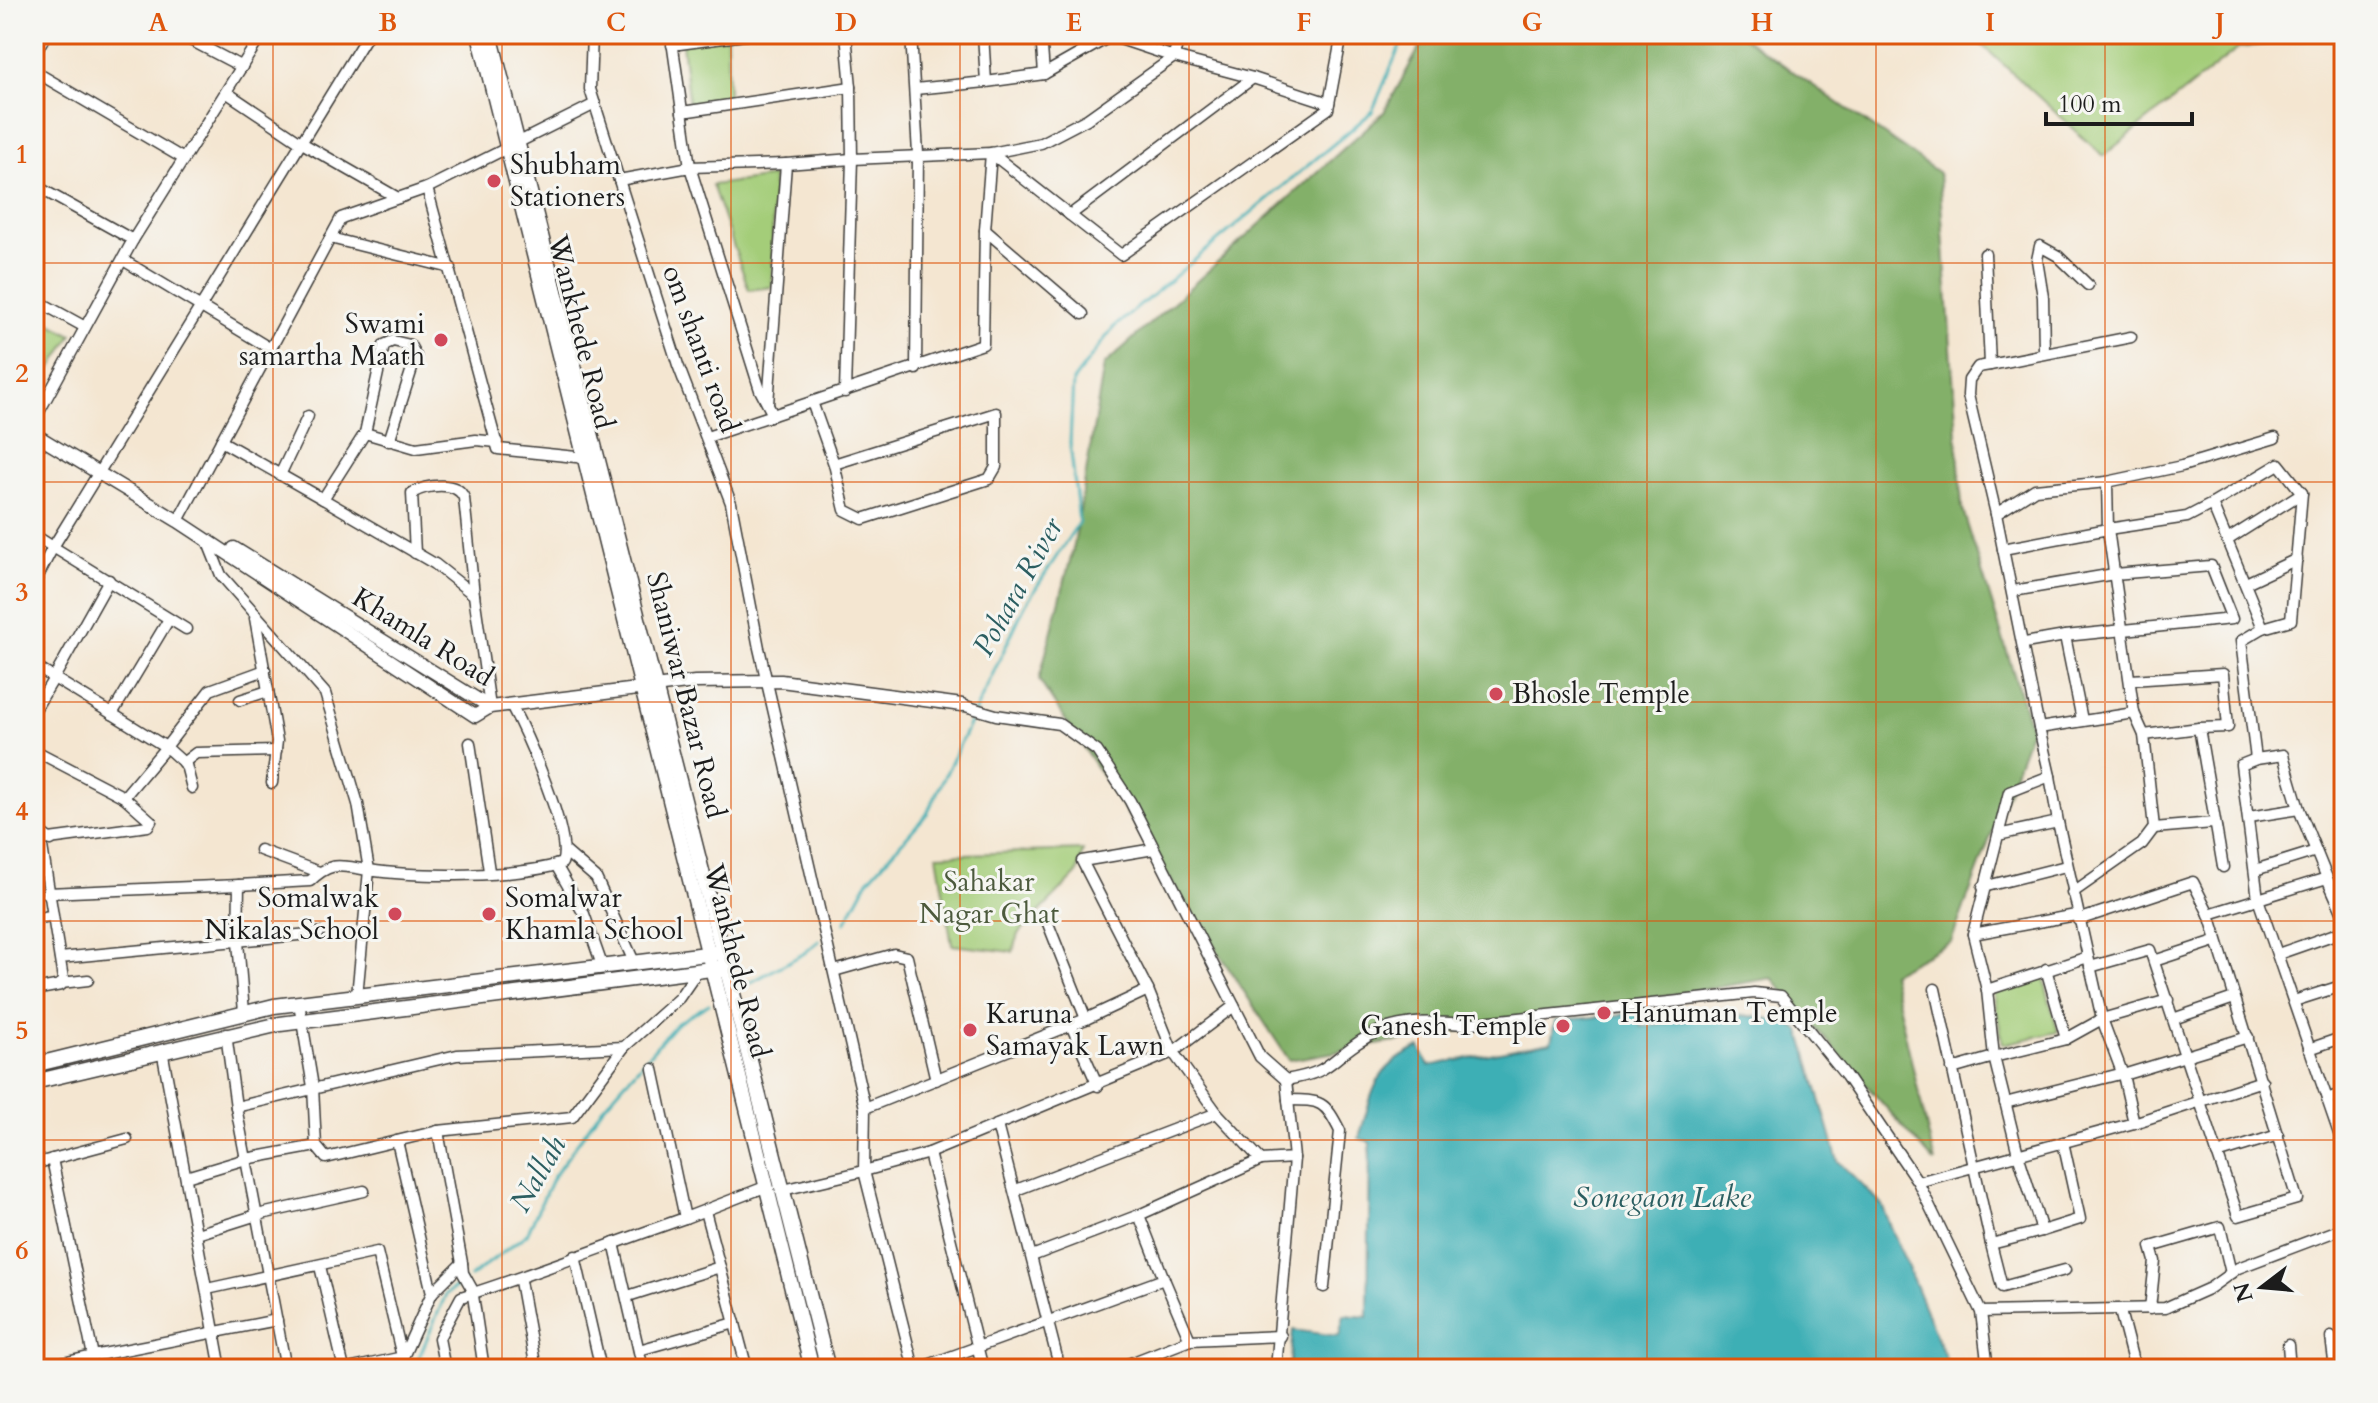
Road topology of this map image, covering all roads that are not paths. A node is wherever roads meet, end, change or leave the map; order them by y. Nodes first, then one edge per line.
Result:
1 (46, 34) edge
2 (179, 34) edge
3 (262, 34) edge
4 (368, 34) edge
5 (479, 34) edge
6 (490, 34) edge
7 (592, 34) edge
8 (752, 34) edge
9 (846, 34) edge
10 (911, 34) edge
11 (983, 34) edge
12 (1041, 34) edge
13 (1179, 34) edge
14 (1111, 35) edge
15 (1339, 35) edge
16 (671, 39) edge
17 (34, 55) edge
18 (1174, 57) junction
19 (242, 67) junction
20 (34, 71) edge
21 (1044, 74) junction
22 (1253, 78) junction
23 (986, 82) junction
24 (851, 87) junction
25 (915, 89) junction
26 (226, 92) junction
27 (1329, 103) junction
28 (595, 104) junction
29 (682, 112) junction
30 (302, 143) junction
31 (512, 143) junction
32 (991, 153) junction
33 (918, 154) junction
34 (184, 159) junction
35 (852, 159) junction
36 (786, 164) junction
37 (690, 167) junction
38 (619, 180) junction
39 (34, 185) edge
40 (427, 188) junction
41 (398, 198) junction
42 (1070, 215) junction
43 (985, 230) junction
44 (330, 238) junction
45 (133, 240) junction
46 (1985, 254) dead end
47 (123, 260) junction
48 (451, 268) junction
49 (2088, 285) dead end
50 (34, 299) edge
51 (202, 308) junction
52 (1083, 314) dead end
53 (85, 327) junction
54 (2131, 337) dead end
55 (380, 343) dead end
56 (271, 349) junction
57 (2044, 351) junction
58 (1990, 365) junction
59 (916, 369) junction
60 (845, 392) junction
61 (812, 402) junction
62 (771, 410) junction
63 (308, 416) dead end
64 (34, 421) edge
65 (34, 427) edge
66 (34, 434) edge
67 (363, 434) junction
68 (707, 437) junction
69 (2275, 438) dead end
70 (221, 441) junction
71 (389, 441) junction
72 (497, 442) junction
73 (586, 458) junction
74 (834, 464) junction
75 (103, 470) junction
76 (280, 475) junction
77 (2107, 482) junction
78 (2302, 493) junction
79 (323, 499) junction
80 (2212, 504) junction
81 (1996, 514) junction
82 (180, 518) junction
83 (2108, 529) junction
84 (34, 535) edge
85 (2229, 539) junction
86 (207, 540) junction
87 (53, 547) junction
88 (2003, 549) junction
89 (415, 553) junction
90 (2297, 559) junction
91 (2114, 574) junction
92 (109, 580) junction
93 (2246, 583) junction
94 (34, 584) edge
95 (2013, 591) junction
96 (474, 595) junction
97 (254, 616) junction
98 (169, 619) junction
99 (2263, 628) junction
100 (186, 629) dead end
101 (2125, 629) junction
102 (2065, 636) junction
103 (2025, 643) junction
104 (34, 666) edge
105 (265, 670) junction
106 (54, 678) junction
107 (2131, 680) junction
108 (768, 681) junction
109 (651, 689) junction
110 (268, 691) junction
111 (240, 700) dead end
112 (511, 705) junction
113 (962, 705) joint
114 (490, 707) junction
115 (34, 711) edge
116 (2134, 713) junction
117 (112, 714) junction
118 (2082, 720) junction
119 (2039, 728) junction
120 (2199, 728) junction
121 (2144, 735) junction
122 (470, 743) dead end
123 (166, 747) junction
124 (34, 750) edge
125 (276, 751) junction
126 (2256, 759) junction
127 (183, 763) junction
128 (2050, 776) junction
129 (272, 783) dead end
130 (192, 788) dead end
131 (124, 797) junction
132 (2299, 809) junction
133 (2249, 817) junction
134 (2058, 822) junction
135 (2213, 823) junction
136 (34, 828) edge
137 (2154, 828) junction
138 (1998, 835) junction
139 (42, 840) edge
140 (1154, 849) junction
141 (260, 850) dead end
142 (2316, 851) junction
143 (566, 852) junction
144 (556, 865) junction
145 (2066, 866) junction
146 (2223, 867) dead end
147 (369, 870) junction
148 (2255, 870) junction
149 (489, 871) junction
150 (319, 872) junction
151 (2327, 878) junction
152 (239, 885) junction
153 (1983, 887) junction
154 (47, 893) junction
155 (2072, 893) junction
156 (2258, 899) junction
157 (2209, 914) junction
158 (50, 916) junction
159 (2344, 916) edge
160 (2077, 917) junction
161 (34, 919) edge
162 (1047, 921) dead end
163 (2344, 931) edge
164 (319, 933) dead end
165 (1973, 934) junction
166 (2215, 941) junction
167 (238, 942) junction
168 (2278, 954) junction
169 (60, 958) junction
170 (726, 959) junction
171 (2154, 961) junction
172 (710, 962) junction
173 (2089, 962) junction
174 (635, 964) junction
175 (603, 968) junction
176 (2046, 969) junction
177 (834, 971) junction
178 (697, 972) junction
179 (88, 980) dead end
180 (61, 983) junction
181 (2344, 985) edge
182 (1935, 989) dead end
183 (34, 990) edge
184 (1148, 990) junction
185 (1987, 990) junction
186 (357, 996) junction
187 (2234, 998) junction
188 (2168, 1000) junction
189 (2294, 1001) junction
190 (299, 1003) junction
191 (1234, 1006) junction
192 (244, 1012) junction
193 (1086, 1019) junction
194 (2102, 1019) junction
195 (2173, 1019) junction
196 (301, 1021) junction
197 (1071, 1025) junction
198 (226, 1034) junction
199 (2248, 1037) junction
200 (2344, 1037) edge
201 (2066, 1039) junction
202 (624, 1047) junction
203 (2309, 1049) junction
204 (162, 1050) junction
205 (1173, 1052) junction
206 (2185, 1056) junction
207 (1994, 1057) junction
208 (34, 1065) edge
209 (653, 1069) dead end
210 (1952, 1069) junction
211 (2122, 1074) junction
212 (936, 1080) junction
213 (1286, 1080) junction
214 (2262, 1081) junction
215 (34, 1082) edge
216 (1098, 1086) junction
217 (313, 1087) junction
218 (2344, 1093) edge
219 (2327, 1099) junction
220 (1288, 1100) junction
221 (2199, 1101) junction
222 (2005, 1103) junction
223 (236, 1107) junction
224 (865, 1108) junction
225 (1217, 1113) junction
226 (2134, 1123) junction
227 (997, 1125) junction
228 (438, 1131) junction
229 (2278, 1135) junction
230 (127, 1139) dead end
231 (397, 1141) junction
232 (2063, 1142) junction
233 (316, 1146) junction
234 (2344, 1148) edge
235 (929, 1153) junction
236 (2018, 1154) junction
237 (2217, 1154) junction
238 (1294, 1158) junction
239 (52, 1159) junction
240 (246, 1159) junction
241 (1261, 1160) junction
242 (34, 1164) edge
243 (1971, 1165) junction
244 (864, 1171) junction
245 (186, 1177) junction
246 (1918, 1182) junction
247 (765, 1187) junction
248 (783, 1190) junction
249 (1016, 1190) junction
250 (364, 1191) dead end
251 (705, 1211) junction
252 (257, 1215) junction
253 (1139, 1215) junction
254 (685, 1218) junction
255 (2344, 1228) edge
256 (2042, 1231) junction
257 (197, 1234) junction
258 (614, 1243) junction
259 (1991, 1244) junction
260 (575, 1256) junction
261 (1032, 1256) junction
262 (320, 1266) junction
263 (720, 1267) junction
264 (462, 1268) junction
265 (2065, 1270) dead end
266 (2231, 1273) junction
267 (269, 1277) junction
268 (1164, 1279) junction
269 (520, 1281) junction
270 (1324, 1287) dead end
271 (207, 1289) junction
272 (472, 1291) junction
273 (432, 1293) junction
274 (628, 1296) junction
275 (2150, 1309) junction
276 (2120, 1311) junction
277 (1981, 1312) junction
278 (277, 1320) junction
279 (1047, 1322) junction
280 (735, 1323) junction
281 (214, 1331) junction
282 (1281, 1336) junction
283 (2331, 1337) dead end
284 (1190, 1340) junction
285 (977, 1345) junction
286 (2288, 1345) dead end
287 (639, 1350) junction
288 (93, 1356) junction
289 (403, 1357) junction
290 (2338, 1363) edge
291 (37, 1369) edge
292 (221, 1369) edge
293 (286, 1369) edge
294 (348, 1369) edge
295 (405, 1369) edge
296 (445, 1369) edge
297 (484, 1369) edge
298 (536, 1369) edge
299 (601, 1369) edge
300 (643, 1369) edge
301 (747, 1369) edge
302 (812, 1369) edge
303 (828, 1369) edge
304 (916, 1369) edge
305 (983, 1369) edge
306 (1060, 1369) edge
307 (1115, 1369) edge
308 (1276, 1369) edge
309 (1988, 1369) edge
310 (2135, 1369) edge
311 (2290, 1369) edge

1 - 17 street
2 - 19 street
3 - 19 street
4 - 30 street
5 - 31 main road
6 - 31 main road, Shaniwar Bazar Road
7 - 28 street, om shanti road
8 - 16 street
9 - 24 street
10 - 25 street
11 - 23 street
12 - 21 street
13 - 18 street
14 - 18 street
14 - 21 street
15 - 27 street
16 - 29 street
18 - 22 street
18 - 32 street
19 - 26 street
20 - 34 street
21 - 23 street
22 - 27 street
22 - 42 street
23 - 25 street
24 - 29 street
24 - 35 street
25 - 33 street
26 - 30 street
26 - 34 street
27 - 42 street
28 - 31 street
28 - 38 street, om shanti road
29 - 37 street
30 - 41 street
30 - 51 street
31 - 40 street
31 - 73 main road, Wankhede Road
31 - 109 main road, Shaniwar Bazar Road
32 - 33 street
32 - 42 street
32 - 43 street
33 - 35 street
33 - 59 street
34 - 45 street
35 - 36 street
35 - 60 street
36 - 37 street
36 - 62 street
37 - 38 street
37 - 62 street
38 - 68 street, om shanti road
39 - 45 street
40 - 41 street
40 - 48 street
41 - 44 street
43 - 52 street
43 - 59 street
44 - 48 street
44 - 56 street
45 - 47 street
46 - 58 street
47 - 51 street
47 - 53 street
48 - 72 street
49 - 57 street
50 - 53 street
51 - 56 street
51 - 75 street
53 - 64 street
54 - 57 street
55 - 67 street
56 - 70 street
57 - 58 street
58 - 81 street
59 - 60 street
60 - 61 street
61 - 62 street
61 - 74 street
62 - 68 street
63 - 76 street
65 - 75 street, Khamla Road
66 - 75 street, Khamla Road
67 - 71 street
67 - 71 street
67 - 79 street
68 - 108 street, om shanti road
69 - 77 street
70 - 76 street
70 - 82 street
71 - 72 street
72 - 73 street
73 - 109 main road, Wankhede Road
74 - 74 street
75 - 82 street, Khamla Road
75 - 87 street
76 - 79 street
77 - 81 street
77 - 83 street
78 - 80 street
78 - 85 street
78 - 90 street
79 - 89 street
80 - 83 street
80 - 85 street
81 - 88 street
82 - 86 street, Khamla Road
82 - 114 street, Khamla Road
83 - 88 street
83 - 91 street
84 - 87 street
85 - 93 street
86 - 97 street
86 - 114 street, Khamla Road
87 - 92 street
87 - 94 street
88 - 95 street
89 - 96 street
89 - 96 street
90 - 93 street
90 - 99 street
91 - 95 street
91 - 101 street
91 - 101 street
92 - 98 street
92 - 106 street
93 - 99 street
95 - 103 street
96 - 114 street
97 - 105 street
97 - 147 street
98 - 100 street
98 - 117 street
99 - 126 street
101 - 102 street
101 - 107 street
102 - 103 street
102 - 118 street
103 - 119 street
104 - 106 street
105 - 110 street
105 - 123 street
106 - 115 street
106 - 117 street
107 - 116 street
107 - 120 street
108 - 109 street
108 - 113 street
108 - 177 street, om shanti road
109 - 112 street
109 - 170 main road, Shaniwar Bazar Road
109 - 172 main road, Wankhede Road
110 - 111 street
110 - 125 street
112 - 114 street
112 - 143 street
113 - 140 street
116 - 118 street
116 - 121 street
117 - 123 street
118 - 119 street
119 - 128 street
120 - 121 street
120 - 135 street
121 - 137 street
122 - 149 street
123 - 127 street
123 - 131 street
124 - 131 street
125 - 127 street
125 - 129 street
126 - 132 street
126 - 133 street
127 - 130 street
128 - 134 street
128 - 138 street
131 - 139 street
132 - 133 street
132 - 142 street
133 - 148 street
134 - 138 street
134 - 145 street
135 - 137 street
135 - 146 street
136 - 139 street
137 - 155 street
138 - 153 street
139 - 154 street
140 - 184 street
140 - 191 street
141 - 150 street
142 - 148 street
142 - 151 street
143 - 144 street
143 - 174 street
144 - 149 street
144 - 175 street
145 - 153 street
145 - 155 street
147 - 149 street
147 - 150 street
147 - 186 street
148 - 156 street
150 - 152 street
151 - 156 street
151 - 159 street
152 - 154 street
152 - 167 street
153 - 165 street
154 - 158 street
155 - 160 street
156 - 157 street
156 - 168 street
157 - 160 street
157 - 166 street
158 - 161 street
158 - 169 street
160 - 165 street
160 - 173 street
162 - 193 street
163 - 168 street
164 - 167 street
165 - 185 street
166 - 171 street
166 - 187 street
167 - 169 street
167 - 192 street
168 - 189 street
169 - 180 street
170 - 172 main road
170 - 248 main road, Shaniwar Bazar Road
171 - 173 street
171 - 188 street
172 - 174 main road
172 - 178 main road
172 - 247 main road, Wankhede Road
173 - 176 street
173 - 194 street
174 - 175 main road
175 - 186 main road
176 - 185 street
176 - 201 street
177 - 212 street
177 - 224 street, om shanti road
178 - 196 main road
178 - 202 street
179 - 180 street
180 - 183 street
181 - 189 street
182 - 210 street
184 - 193 street
184 - 205 street
185 - 207 street
186 - 190 main road
187 - 195 street
187 - 199 street
188 - 194 street
188 - 195 street
189 - 203 street
190 - 192 main road
190 - 196 street
191 - 205 street
191 - 213 street
192 - 208 main road
193 - 197 street
194 - 201 street
194 - 211 street
195 - 206 street
196 - 198 main road
196 - 217 street
197 - 212 street
197 - 216 street
198 - 204 main road
198 - 223 street
199 - 206 street
199 - 214 street
200 - 203 street
201 - 207 street
202 - 217 street
202 - 228 street
203 - 219 street
204 - 215 main road
204 - 245 street
205 - 216 street
205 - 225 street
206 - 211 street
206 - 221 street
207 - 210 street
207 - 222 street
209 - 254 street
210 - 243 street
211 - 222 street
211 - 226 street
212 - 224 street
213 - 220 street
213 - 246 street
214 - 221 street
214 - 229 street
216 - 227 street
217 - 223 street
217 - 233 street
218 - 219 street
219 - 234 street
220 - 238 street
220 - 270 street
221 - 226 street
221 - 237 street
222 - 236 street
223 - 240 street
224 - 244 street, om shanti road
225 - 241 street
225 - 249 street
226 - 232 street
227 - 235 street
227 - 249 street
228 - 231 street
228 - 264 street
229 - 237 street
229 - 237 street
230 - 239 street
231 - 233 street
231 - 273 street
232 - 236 street
232 - 256 street
233 - 240 street
235 - 244 street
235 - 285 street
236 - 243 street
236 - 256 street
238 - 241 street
238 - 282 street
239 - 242 street
239 - 288 street
240 - 245 street
240 - 252 street
241 - 253 street
243 - 246 street
243 - 259 street
244 - 248 street
244 - 304 street, om shanti road
245 - 257 street
246 - 277 street
247 - 251 street
247 - 302 main road, Wankhede Road
248 - 303 main road, Shaniwar Bazar Road
249 - 261 street
250 - 252 street
251 - 254 street
251 - 263 street
252 - 257 street
252 - 267 street
253 - 261 street
253 - 268 street
254 - 258 street
255 - 266 street
256 - 259 street
257 - 271 street
258 - 260 street
258 - 274 street
259 - 265 street
260 - 269 street
260 - 299 street
261 - 279 street
262 - 267 street
262 - 289 street
262 - 294 street
263 - 274 street
263 - 280 street
264 - 272 street
264 - 273 street
266 - 275 street
266 - 275 street
267 - 271 street
267 - 278 street
268 - 279 street
268 - 284 street
269 - 272 street
269 - 298 street
271 - 281 street
272 - 296 street
272 - 297 street
273 - 289 street
274 - 287 street
275 - 276 street
276 - 277 street
276 - 310 street
277 - 309 street
278 - 281 street
278 - 293 street
279 - 285 street
279 - 306 street
280 - 287 street
280 - 301 street
281 - 288 street
281 - 292 street
282 - 284 street
282 - 308 street
283 - 290 street
284 - 307 street
285 - 304 street
285 - 305 street
286 - 311 street
287 - 300 street
288 - 291 street
289 - 294 street
289 - 295 street

